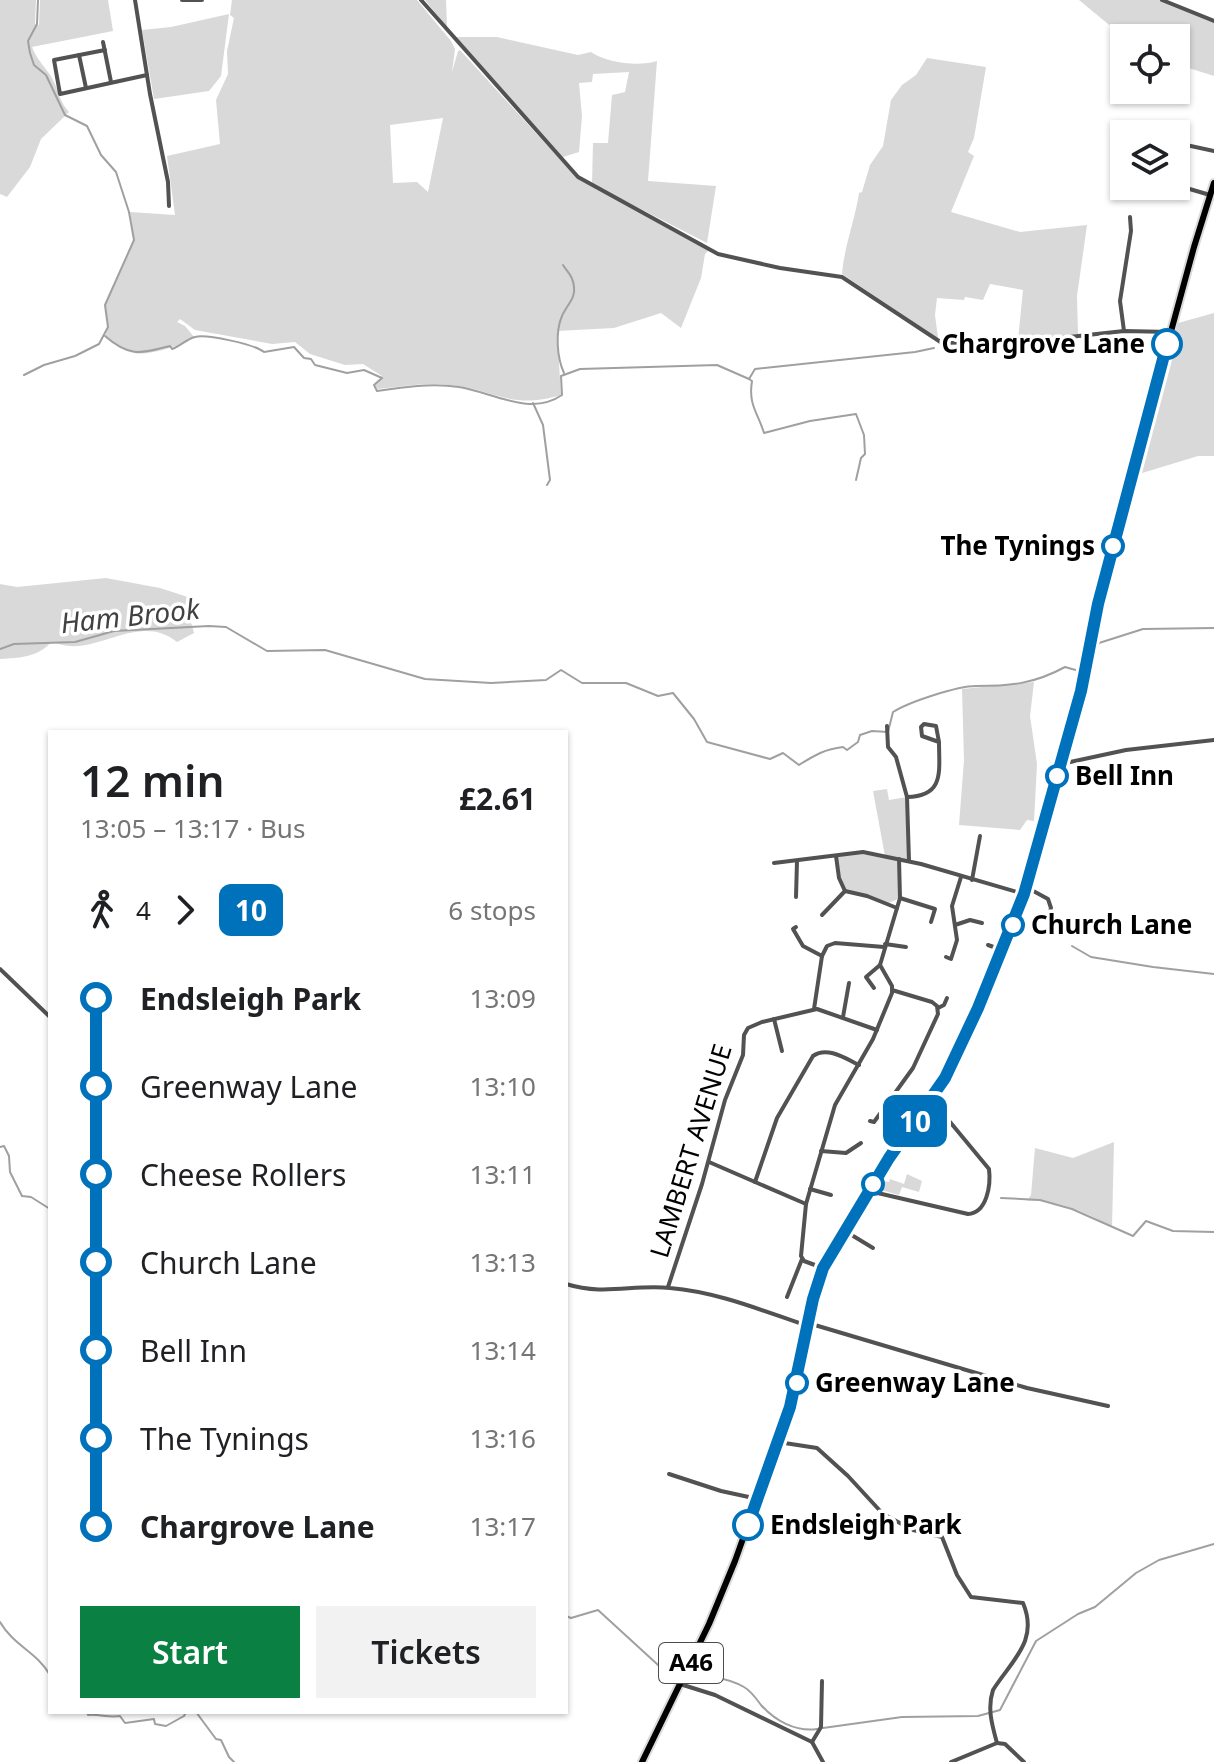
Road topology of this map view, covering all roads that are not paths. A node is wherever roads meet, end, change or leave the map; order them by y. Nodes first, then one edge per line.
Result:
1 (135, 0) edge
2 (182, 0) edge
3 (202, 0) edge
4 (421, 0) edge
5 (1162, 0) edge
6 (1214, 21) edge
7 (103, 42) dead end
8 (105, 50) junction
9 (79, 55) junction
10 (147, 75) junction
11 (111, 83) junction
12 (86, 88) junction
13 (1190, 146) edge
14 (1214, 151) edge
15 (1214, 183) edge
16 (1190, 189) edge
17 (1210, 195) junction
18 (169, 206) dead end
19 (1130, 217) dead end
20 (1124, 331) junction
21 (1171, 332) junction
22 (887, 726) dead end
23 (1214, 740) edge
24 (939, 742) junction
25 (1061, 764) junction
26 (907, 797) junction
27 (980, 836) dead end
28 (836, 856) junction
29 (899, 859) junction
30 (797, 861) junction
31 (909, 861) junction
32 (774, 863) dead end
33 (961, 877) junction
34 (972, 880) junction
35 (845, 891) junction
36 (1025, 891) junction
37 (796, 897) dead end
38 (900, 898) junction
39 (897, 908) junction
40 (822, 915) dead end
41 (1047, 921) dead end
42 (931, 922) dead end
43 (982, 923) dead end
44 (955, 925) junction
45 (792, 928) dead end
46 (988, 945) dead end
47 (884, 946) junction
48 (906, 947) dead end
49 (1002, 950) junction
50 (822, 956) junction
51 (957, 961) dead end
52 (880, 965) junction
53 (0, 969) edge
54 (849, 983) dead end
55 (874, 988) dead end
56 (892, 990) junction
57 (947, 998) dead end
58 (938, 1008) junction
59 (814, 1009) junction
60 (48, 1015) edge
61 (843, 1017) junction
62 (774, 1019) junction
63 (877, 1030) junction
64 (782, 1051) dead end
65 (859, 1065) junction
66 (931, 1099) junction
67 (874, 1122) dead end
68 (861, 1143) dead end
69 (821, 1151) junction
70 (709, 1162) junction
71 (755, 1182) junction
72 (810, 1188) junction
73 (869, 1191) junction
74 (831, 1195) dead end
75 (806, 1204) junction
76 (844, 1230) junction
77 (873, 1248) dead end
78 (802, 1259) junction
79 (823, 1268) junction
80 (568, 1284) edge
81 (668, 1287) junction
82 (787, 1297) dead end
83 (808, 1324) junction
84 (1108, 1406) dead end
85 (778, 1442) junction
86 (669, 1474) dead end
87 (758, 1499) junction
88 (822, 1681) dead end
89 (680, 1684) junction
90 (812, 1742) junction
91 (997, 1743) junction
92 (642, 1762) edge
93 (823, 1762) edge
94 (951, 1762) edge
95 (1024, 1762) edge

1 - 10 street
2 - 3 street
4 - 20 street
5 - 6 street
7 - 8 street
8 - 9 street
8 - 11 street
9 - 12 street
9 - 12 street
10 - 11 street
10 - 18 street
11 - 12 street
13 - 14 street
15 - 17 main road, A46
16 - 17 street
17 - 21 main road, A46
19 - 20 street
20 - 21 street
21 - 25 main road, A46
22 - 26 street
23 - 25 street
24 - 24 street
24 - 26 street
25 - 36 main road, A46
26 - 31 street
27 - 34 street
28 - 29 street
28 - 30 street
28 - 35 street
29 - 31 street
29 - 38 street
30 - 32 street
30 - 37 street
31 - 33 street
33 - 34 street
33 - 44 street
34 - 36 street
35 - 39 street
35 - 40 street
36 - 41 street
36 - 49 main road, A46
38 - 39 street
38 - 42 street
39 - 47 street
43 - 44 street
44 - 51 street
45 - 50 street
46 - 49 street
47 - 48 street
47 - 50 street
47 - 52 street
49 - 66 main road, A46
50 - 59 street
52 - 55 street
52 - 56 street
53 - 60 street
54 - 61 street
56 - 58 street
56 - 63 street
57 - 58 street
58 - 67 street
59 - 61 street
59 - 62 street
61 - 63 street
62 - 64 street
62 - 70 street, LAMBERT AVENUE
63 - 65 street
65 - 69 street
65 - 71 street
66 - 73 main road, A46
66 - 73 street
68 - 69 street
69 - 72 street
70 - 71 street
70 - 81 street, LAMBERT AVENUE
71 - 75 street
72 - 74 street
72 - 75 street
73 - 76 main road, A46
75 - 78 street
76 - 77 street
76 - 79 main road, A46
78 - 79 street
78 - 82 street
79 - 83 main road, A46
80 - 81 street
81 - 83 street
83 - 84 street
83 - 85 main road, A46
85 - 87 main road, A46
85 - 91 street
86 - 87 street
87 - 89 main road, A46
88 - 90 street
89 - 90 street
89 - 92 main road, A46
90 - 93 street
91 - 94 street
91 - 95 street

